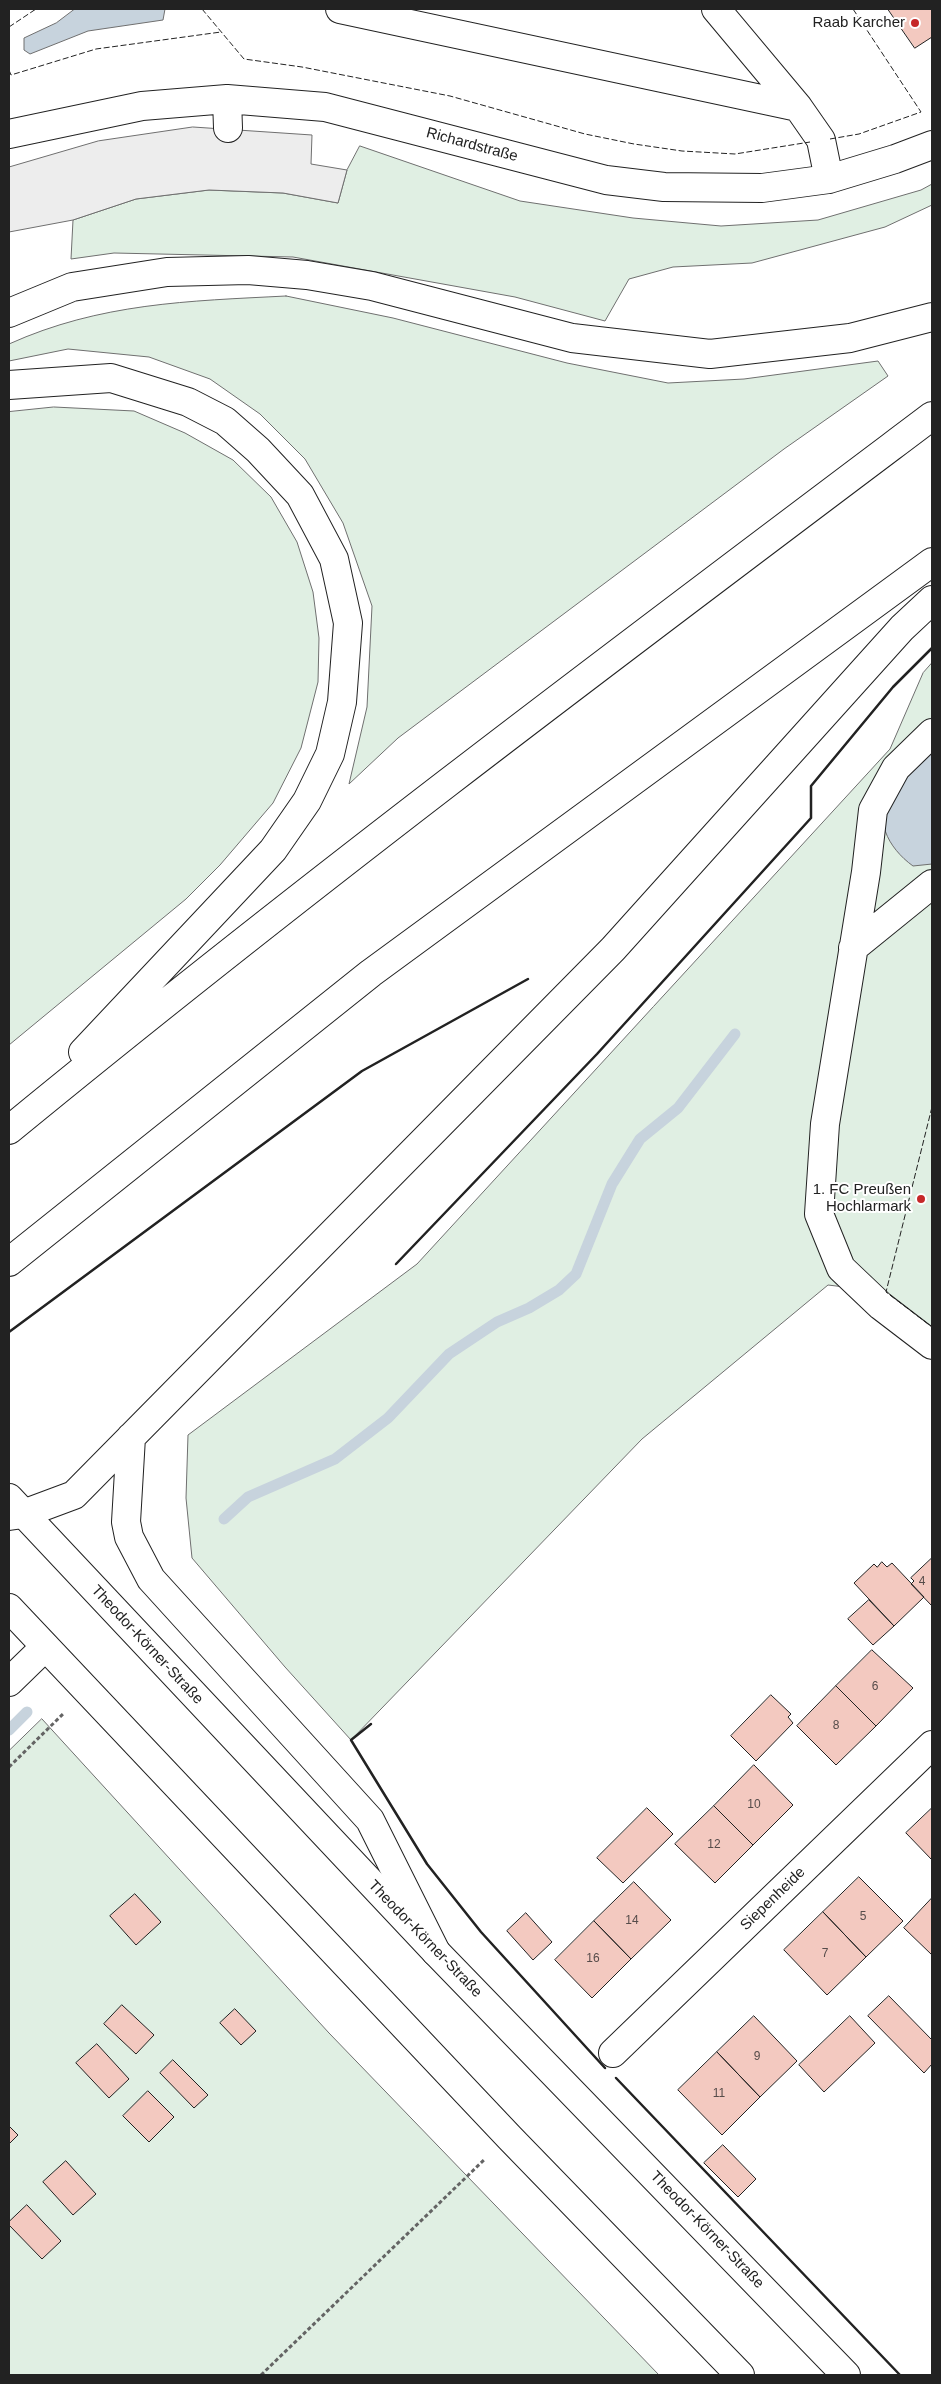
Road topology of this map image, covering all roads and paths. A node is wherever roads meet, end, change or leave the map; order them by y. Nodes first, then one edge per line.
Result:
1 (340, 9) edge
2 (447, 9) edge
3 (716, 9) edge
4 (462, 34) junction
5 (227, 99) junction
6 (798, 107) junction
7 (228, 128) dead end
8 (9, 134) edge
9 (932, 144) edge
10 (829, 179) junction
11 (9, 313) edge
12 (932, 317) edge
13 (9, 385) edge
14 (932, 416) edge
15 (932, 562) edge
16 (932, 600) edge
17 (932, 733) edge
18 (932, 884) edge
19 (854, 948) junction
20 (11, 1129) edge
21 (9, 1262) edge
22 (932, 1345) edge
23 (131, 1437) junction
24 (14, 1509) edge
25 (9, 1608) edge
26 (45, 1647) junction
27 (9, 1682) edge
28 (87, 1691) junction
29 (932, 1745) edge
30 (9, 1767) edge
31 (436, 1952) junction
32 (613, 2053) dead end
33 (484, 2159) dead end
34 (261, 2375) edge
35 (740, 2375) edge
36 (846, 2375) edge

1 - 4 main road
2 - 4 main road
3 - 6 main road
4 - 6 main road
5 - 7 main road
5 - 8 main road, Richardstraße
5 - 10 main road, Richardstraße
6 - 10 main road
9 - 10 main road, Richardstraße
11 - 12 main road
13 - 20 main road
14 - 20 main road
15 - 21 main road
16 - 23 main road
17 - 19 main road
18 - 19 main road
19 - 22 main road
23 - 24 main road
23 - 31 main road
24 - 31 main road, Theodor-Körner-Straße
25 - 26 main road
26 - 27 main road
26 - 28 main road
28 - 30 path
28 - 35 main road
29 - 32 main road, Siepenheide
31 - 36 main road, Theodor-Körner-Straße
33 - 34 path

